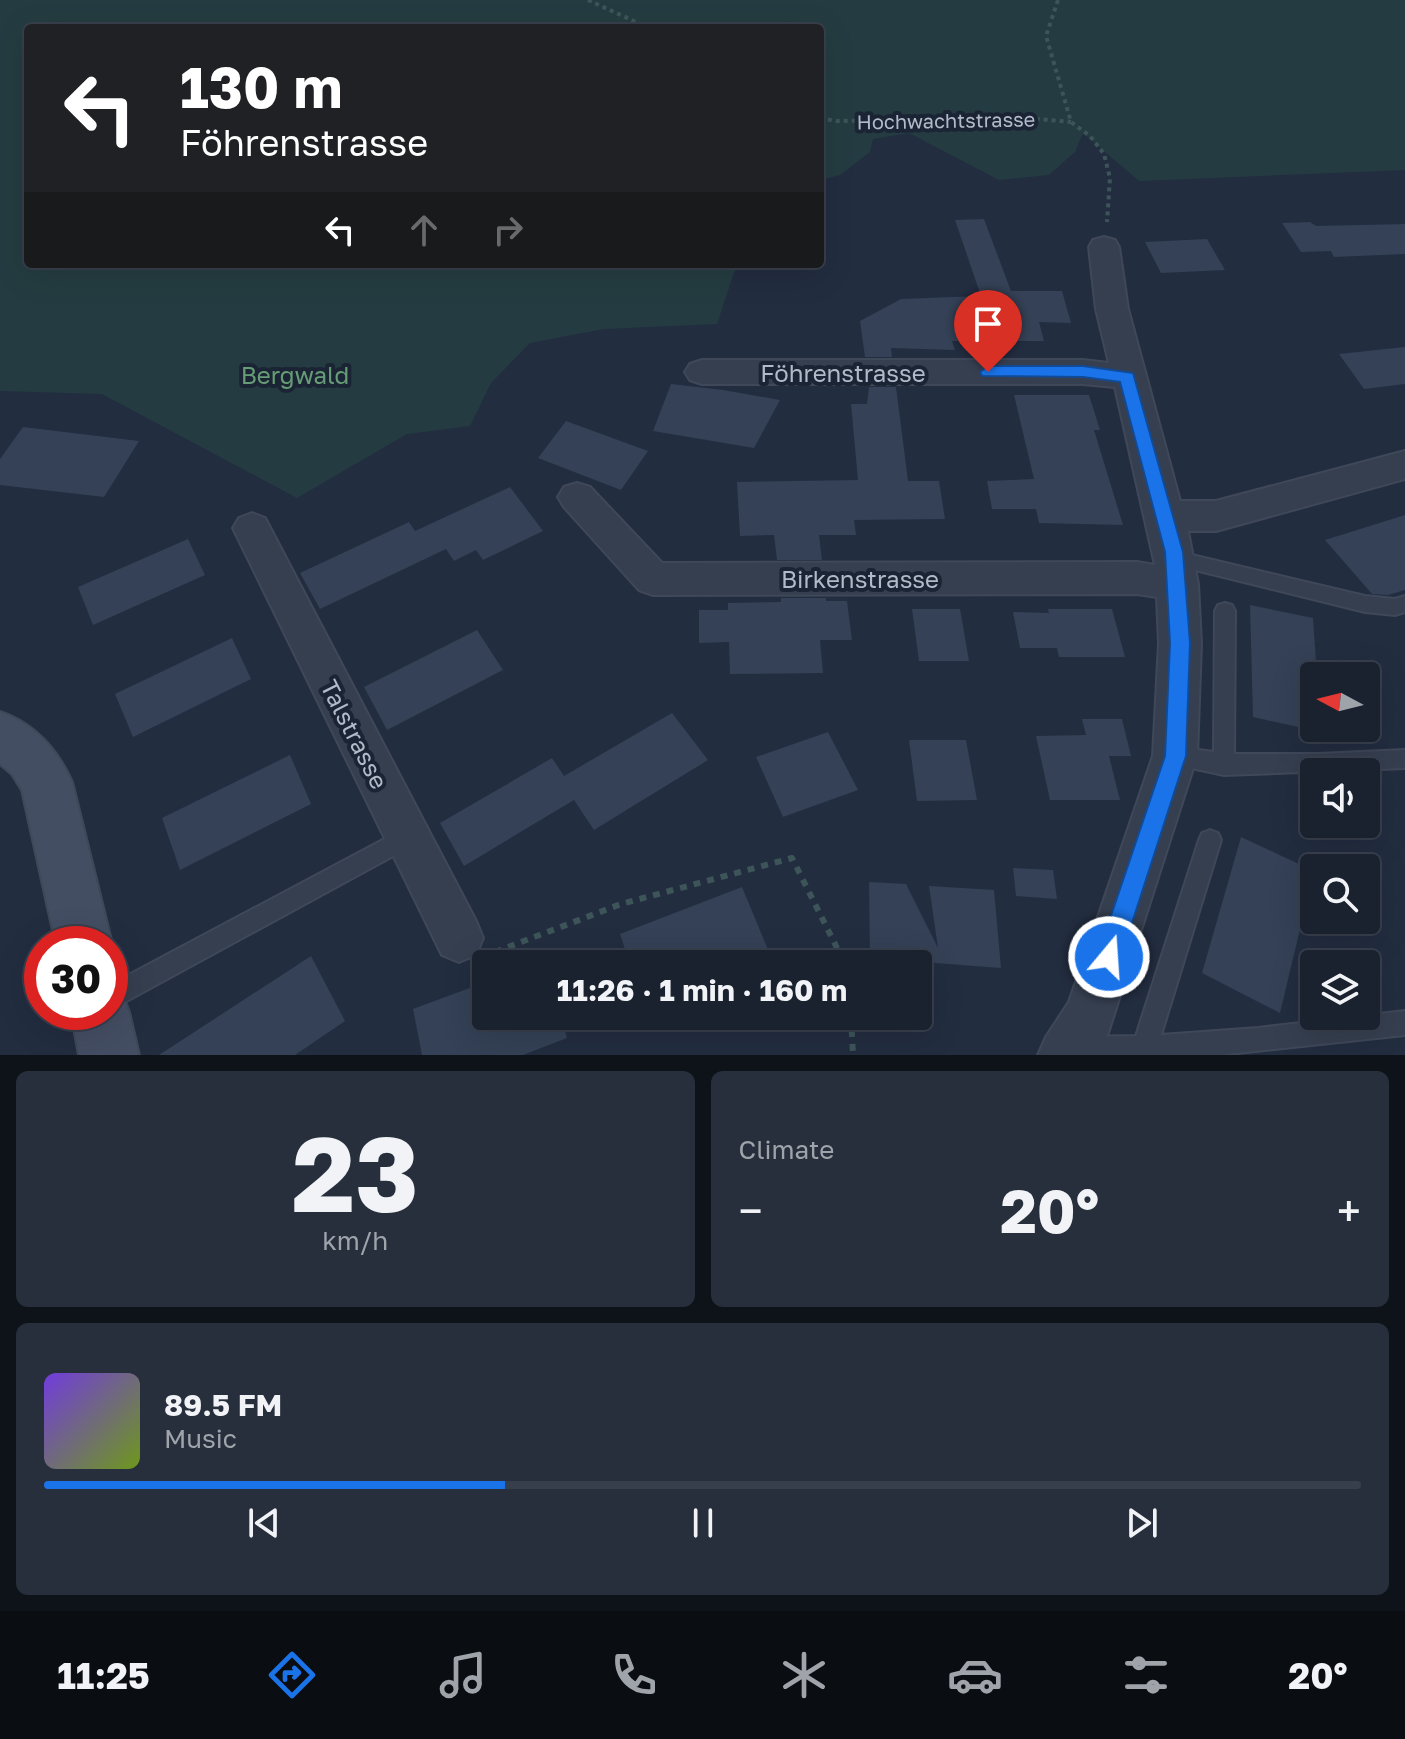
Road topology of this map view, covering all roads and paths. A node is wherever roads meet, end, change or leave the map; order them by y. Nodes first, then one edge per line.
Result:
1 (588, 0) edge
2 (1058, 0) edge
3 (640, 24) edge
4 (824, 119) edge
5 (1071, 122) junction
6 (1104, 247) joint
7 (702, 372) dead end
8 (1127, 377) junction
9 (1405, 465) edge
10 (577, 497) dead end
11 (252, 528) dead end
12 (1172, 552) junction
13 (1405, 604) edge
14 (1225, 611) dead end
15 (0, 734) edge
16 (1175, 756) junction
17 (1405, 759) edge
18 (1224, 765) junction
19 (407, 837) junction
20 (1210, 840) dead end
21 (80, 926) edge
22 (475, 946) joint
23 (838, 950) edge
24 (1405, 1023) edge
25 (852, 1030) edge
26 (102, 1032) edge
27 (1145, 1048) junction
28 (1068, 1052) edge
29 (853, 1055) edge

1 - 3 path
2 - 5 path
4 - 5 path, Hochwachtstrasse
5 - 6 path
6 - 8 street
7 - 8 street, Föhrenstrasse
8 - 12 street
9 - 12 street, Birkenstrasse
10 - 12 street, Birkenstrasse
11 - 19 street, Talstrasse
12 - 13 lane
12 - 16 street
14 - 18 lane
15 - 21 street
16 - 18 lane
16 - 28 street
17 - 18 lane
19 - 22 street, Talstrasse
19 - 26 lane
20 - 27 lane
22 - 23 path
24 - 27 lane
25 - 29 path
27 - 28 lane

